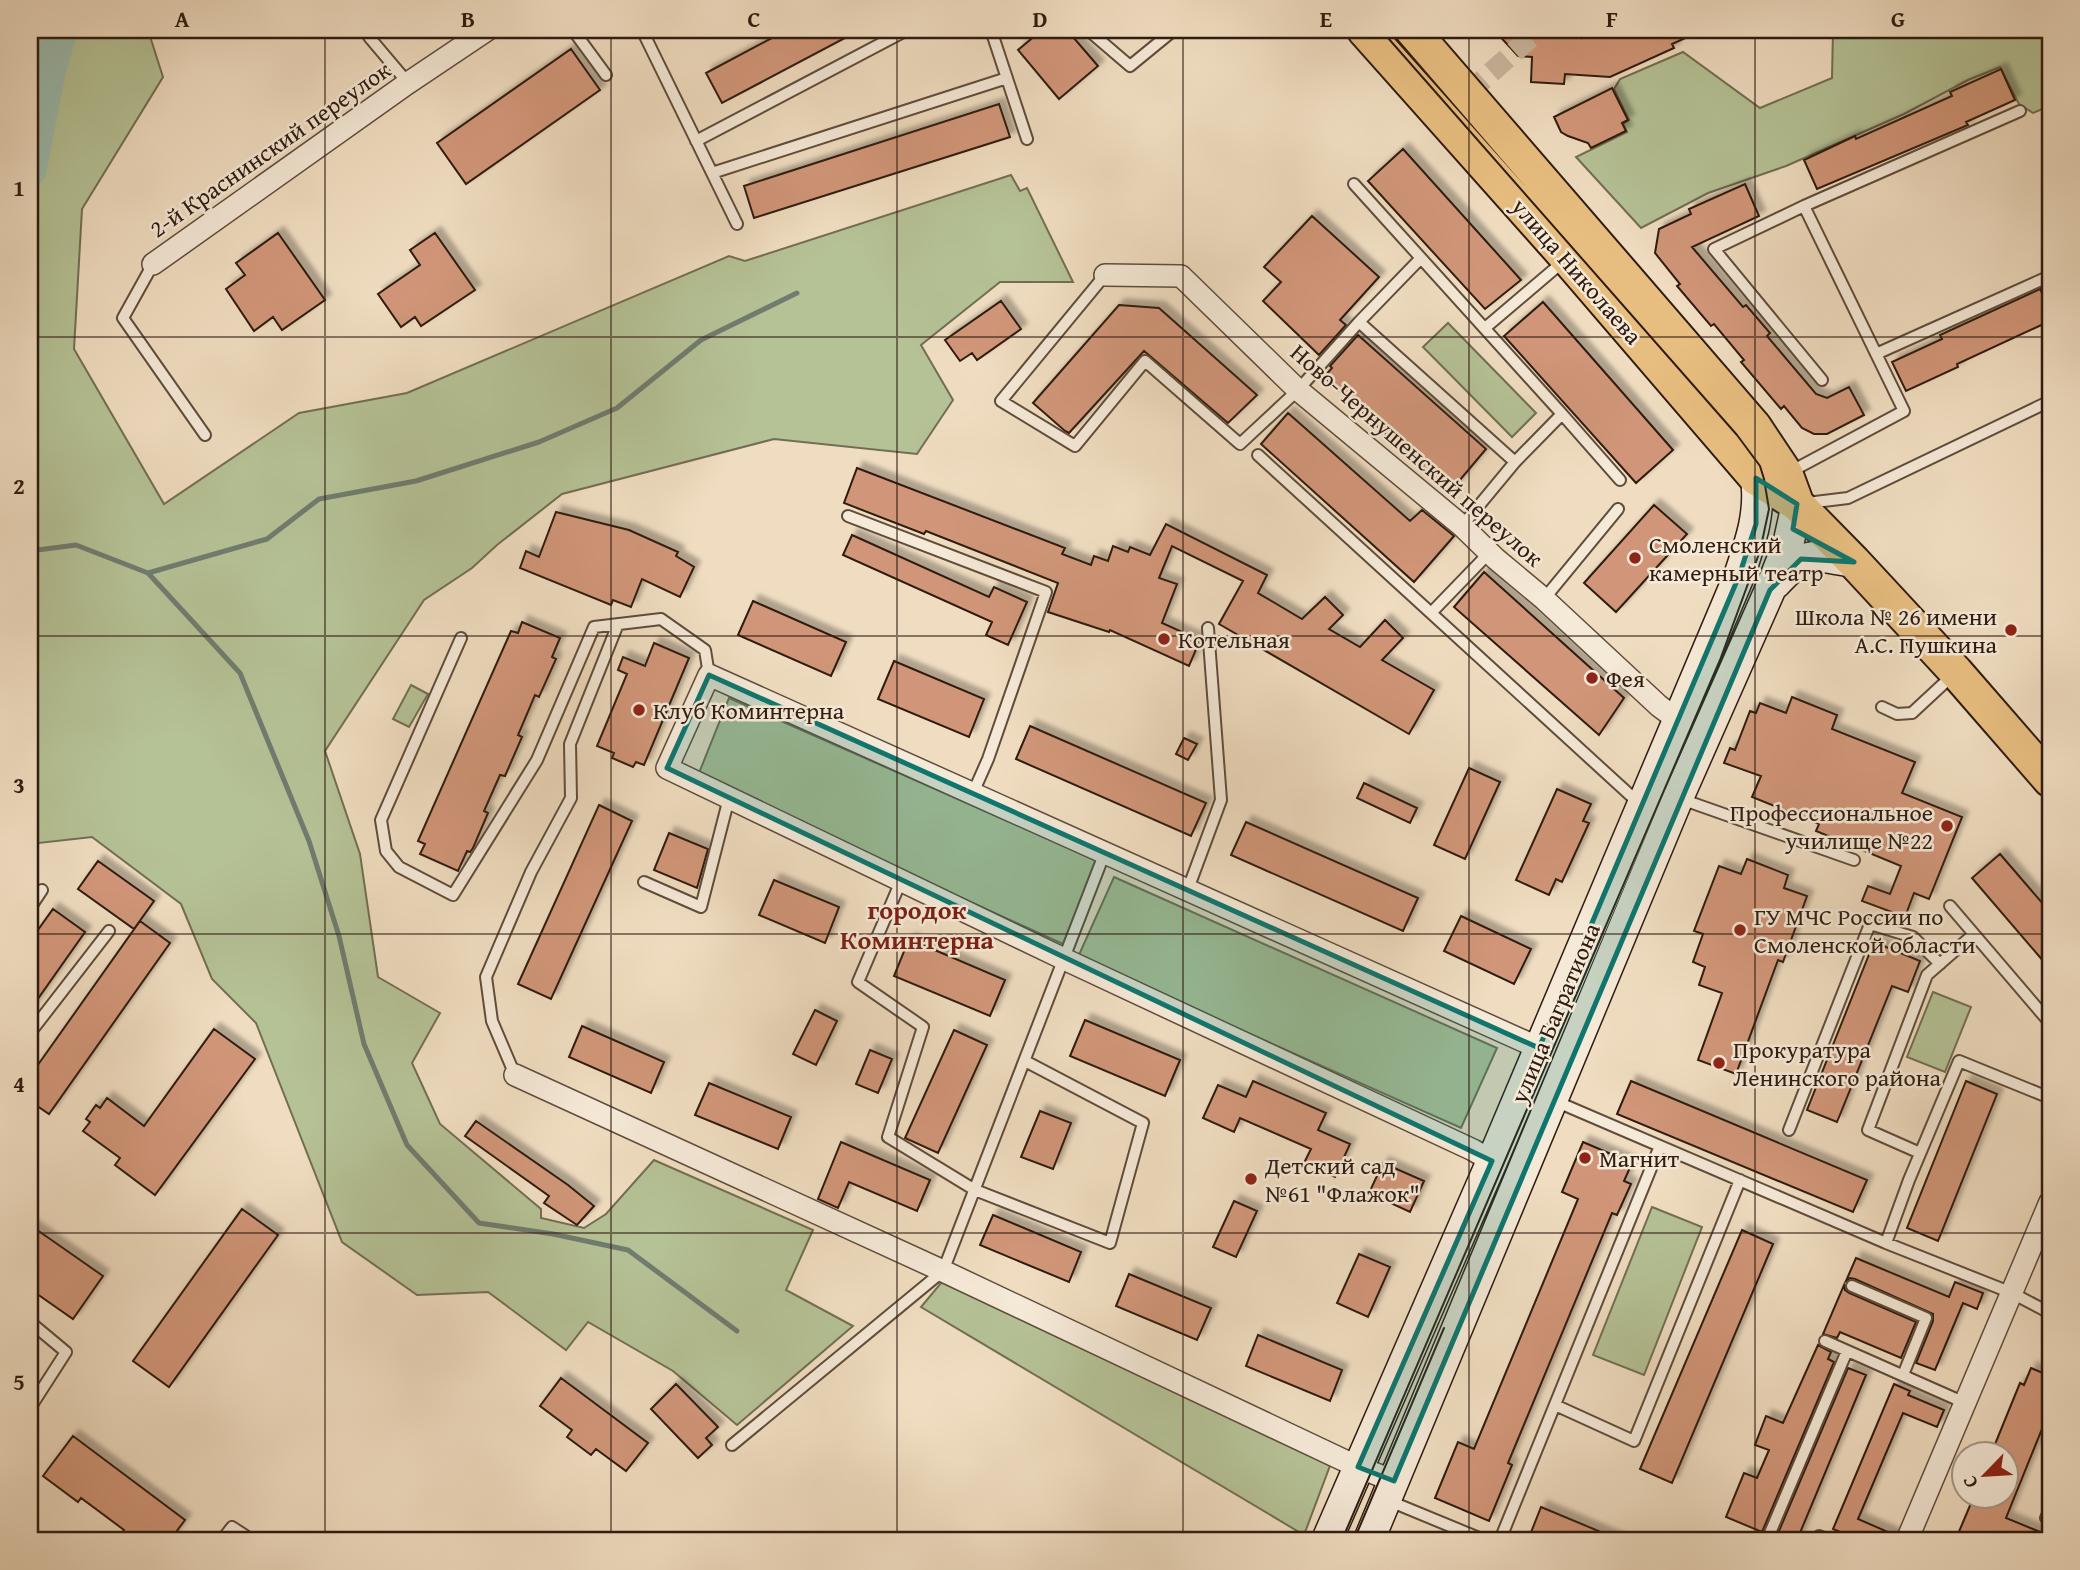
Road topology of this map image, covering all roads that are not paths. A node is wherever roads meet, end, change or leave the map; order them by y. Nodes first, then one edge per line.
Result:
1 (365, 30) edge
2 (487, 30) edge
3 (573, 30) edge
4 (642, 30) edge
5 (907, 30) edge
6 (991, 30) edge
7 (1088, 30) edge
8 (1174, 30) edge
9 (1364, 30) edge
10 (1412, 30) edge
11 (606, 75) dead end
12 (1007, 78) junction
13 (408, 83) junction
14 (1419, 92) junction
15 (1468, 93) junction
16 (2021, 111) dead end
17 (1027, 139) dead end
18 (696, 141) junction
19 (712, 173) junction
20 (1354, 184) dead end
21 (1804, 206) junction
22 (737, 223) dead end
23 (1421, 258) junction
24 (1567, 258) junction
25 (153, 264) joint
26 (1105, 275) joint
27 (2050, 276) edge
28 (1359, 322) junction
29 (1485, 328) junction
30 (1876, 354) junction
31 (1822, 380) dead end
32 (1298, 390) junction
33 (2050, 401) edge
34 (1562, 414) junction
35 (205, 435) dead end
36 (1258, 455) dead end
37 (1516, 462) junction
38 (1620, 480) dead end
39 (1783, 497) junction
40 (1618, 509) dead end
41 (848, 516) dead end
42 (1756, 524) junction
43 (1462, 526) junction
44 (1489, 553) junction
45 (1854, 562) junction
46 (1770, 590) junction
47 (1544, 598) junction
48 (1431, 613) junction
49 (618, 624) junction
50 (1208, 628) dead end
51 (461, 638) dead end
52 (1956, 672) junction
53 (709, 675) junction
54 (1882, 707) dead end
55 (1678, 720) junction
56 (2050, 780) edge
57 (973, 793) junction
58 (729, 798) junction
59 (1678, 798) junction
60 (1643, 807) junction
61 (1105, 852) junction
62 (1854, 860) dead end
63 (901, 881) junction
64 (644, 882) dead end
65 (1188, 889) junction
66 (43, 890) dead end
67 (1950, 906) dead end
68 (30, 908) edge
69 (109, 931) dead end
70 (1974, 934) junction
71 (1064, 959) junction
72 (1940, 964) junction
73 (2050, 1023) edge
74 (30, 1033) edge
75 (1539, 1048) junction
76 (1025, 1061) junction
77 (515, 1075) joint
78 (2050, 1098) edge
79 (1553, 1100) junction
80 (1789, 1130) dead end
81 (1660, 1146) junction
82 (1920, 1153) junction
83 (1492, 1161) junction
84 (1740, 1180) junction
85 (975, 1190) junction
86 (2050, 1202) edge
87 (1886, 1243) junction
88 (943, 1271) junction
89 (1852, 1286) dead end
90 (2012, 1293) junction
91 (2050, 1313) edge
92 (30, 1322) edge
93 (1825, 1341) dead end
94 (1847, 1351) junction
95 (1903, 1376) junction
96 (1965, 1403) junction
97 (1555, 1405) junction
98 (30, 1408) edge
99 (732, 1445) dead end
100 (1358, 1466) junction
101 (1390, 1490) junction
102 (222, 1540) edge
103 (252, 1540) edge
104 (1327, 1540) edge
105 (1369, 1540) edge
106 (1484, 1540) edge
107 (1500, 1540) edge
108 (1767, 1540) edge
109 (1817, 1540) edge
110 (1828, 1540) edge
111 (1907, 1540) edge

1 - 13 lane
2 - 13 street, 2-й Краснинский переулок
3 - 11 lane
4 - 18 lane
5 - 18 lane
6 - 12 lane
7 - 8 lane
9 - 14 main road, улица Николаева
10 - 15 main road, улица Николаева
12 - 17 lane
12 - 19 lane
13 - 25 street, 2-й Краснинский переулок
14 - 15 street
14 - 24 main road, улица Николаева
15 - 39 main road, улица Николаева
16 - 21 lane
18 - 19 lane
19 - 22 lane
20 - 23 lane
21 - 30 lane
21 - 31 lane
23 - 28 lane
23 - 29 lane
24 - 29 lane
24 - 39 main road, улица Николаева
25 - 35 lane
26 - 32 street, Ново-Чернушенский переулок
26 - 32 lane
27 - 30 lane
28 - 32 lane
28 - 37 lane
29 - 34 lane
30 - 39 lane
32 - 43 street, Ново-Чернушенский переулок
33 - 39 lane
34 - 37 lane
34 - 38 lane
36 - 48 lane
37 - 43 lane
39 - 42 main road
39 - 42 main road, улица Багратиона
39 - 45 main road, улица Николаева
39 - 46 main road, улица Багратиона
40 - 47 lane
41 - 57 lane
42 - 55 main road, улица Багратиона
43 - 44 street, Ново-Чернушенский переулок
44 - 47 street, Ново-Чернушенский переулок
44 - 48 lane
45 - 46 main road
45 - 52 main road, улица Николаева
46 - 59 main road, улица Багратиона
47 - 55 street, Ново-Чернушенский переулок
48 - 60 lane
49 - 51 lane
49 - 53 lane
49 - 77 lane
50 - 65 lane
52 - 54 lane
52 - 56 main road, улица Николаева
53 - 57 street
53 - 58 street
55 - 60 main road, улица Багратиона
57 - 61 street
58 - 63 street
58 - 64 lane
59 - 62 lane
59 - 79 main road, улица Багратиона
60 - 75 main road, улица Багратиона
61 - 65 street
61 - 71 lane
63 - 71 street
63 - 85 lane
65 - 75 street
66 - 68 lane
67 - 70 lane
69 - 74 lane
70 - 72 lane
70 - 73 lane
71 - 76 lane
71 - 83 street
72 - 80 lane
72 - 82 lane
75 - 83 main road, улица Багратиона
76 - 85 lane
76 - 85 lane
77 - 88 street
78 - 82 lane
79 - 81 lane
79 - 101 main road, улица Багратиона
81 - 84 lane
81 - 97 lane
82 - 87 lane
83 - 100 main road, улица Багратиона
84 - 87 lane
84 - 97 lane
85 - 88 lane
86 - 90 street
87 - 90 lane
88 - 99 lane
88 - 100 street
89 - 95 lane
90 - 91 lane
90 - 96 street
92 - 98 lane
93 - 94 lane
94 - 95 lane
94 - 108 lane
95 - 96 lane
96 - 111 street
97 - 107 lane
100 - 101 street
100 - 104 main road, улица Багратиона
101 - 105 main road, улица Багратиона
101 - 106 lane
102 - 103 lane
109 - 110 lane

